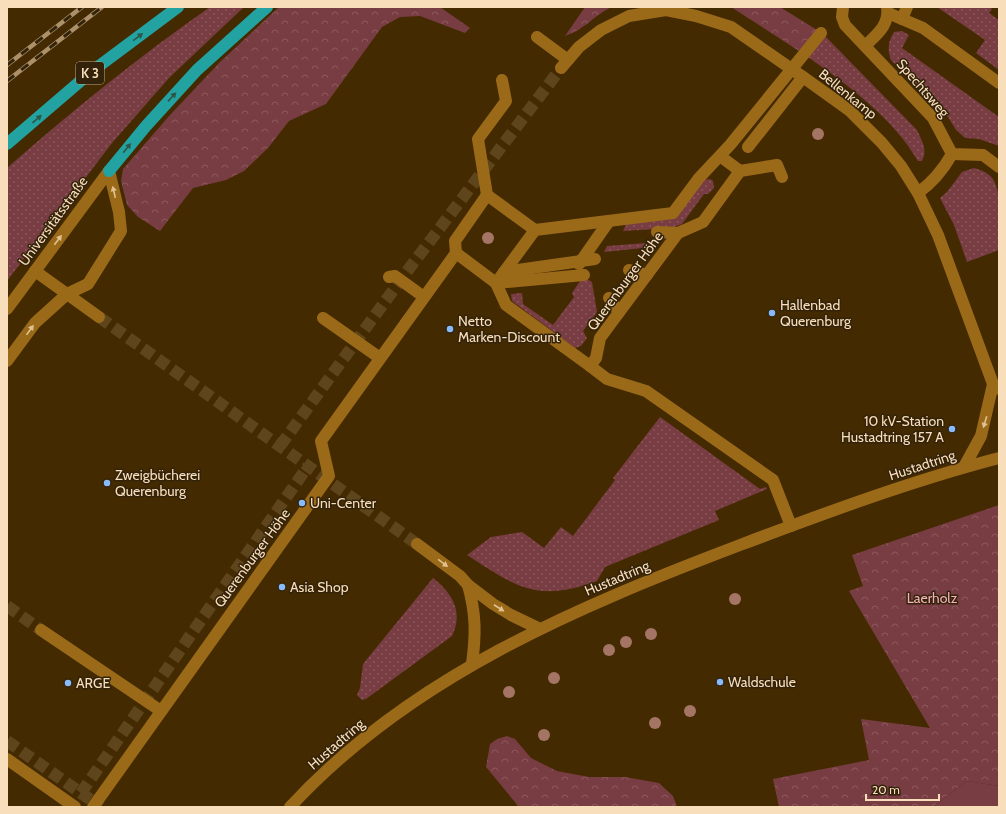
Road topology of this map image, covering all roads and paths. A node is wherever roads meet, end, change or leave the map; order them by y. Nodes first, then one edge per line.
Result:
1 (178, 7) edge
2 (267, 7) edge
3 (842, 7) edge
4 (907, 7) edge
5 (888, 10) edge
6 (902, 19) junction
7 (819, 35) dead end
8 (537, 38) dead end
9 (864, 46) junction
10 (804, 77) junction
11 (502, 80) dead end
12 (999, 83) edge
13 (7, 144) edge
14 (748, 147) dead end
15 (952, 154) junction
16 (720, 156) junction
17 (999, 167) edge
18 (109, 171) junction
19 (740, 171) junction
20 (782, 177) dead end
21 (918, 193) junction
22 (488, 195) junction
23 (609, 221) junction
24 (535, 230) junction
25 (657, 232) dead end
26 (678, 234) junction
27 (610, 238) dead end
28 (596, 239) junction
29 (456, 253) junction
30 (595, 259) dead end
31 (581, 261) junction
32 (629, 270) dead end
33 (35, 271) junction
34 (504, 272) junction
35 (584, 275) dead end
36 (647, 275) junction
37 (570, 276) junction
38 (389, 277) dead end
39 (496, 283) junction
40 (66, 294) junction
41 (424, 297) junction
42 (609, 298) dead end
43 (7, 309) edge
44 (619, 312) junction
45 (99, 317) tunnel mouth
46 (323, 318) dead end
47 (380, 358) junction
48 (7, 361) edge
49 (590, 366) junction
50 (996, 387) edge
51 (999, 458) edge
52 (964, 467) junction
53 (791, 526) junction
54 (417, 544) tunnel mouth
55 (468, 585) junction
56 (540, 628) junction
57 (41, 630) tunnel mouth
58 (472, 664) junction
59 (161, 712) junction
60 (7, 760) edge
61 (75, 807) edge
62 (93, 807) edge
63 (290, 807) edge

13 -> 1 highway, K 3
18 -> 2 highway
3 - 9 street, Spechtsweg
4 - 6 street
5 - 6 street
5 - 9 street
6 - 12 street
7 - 16 street, Querenburger Höhe
8 - 10 street, Bellenkamp
9 - 15 street, Spechtsweg
10 - 14 street
10 - 21 street, Bellenkamp
11 - 22 street
15 - 17 street
15 - 21 street
16 - 19 street
16 - 23 street, Querenburger Höhe
33 -> 18 street, Universitätsstraße
40 -> 18 street
19 - 20 street
19 - 26 street, Querenburger Höhe
21 - 50 street, Bellenkamp
22 - 24 street
22 - 29 street, Querenburger Höhe
23 - 24 street, Querenburger Höhe
23 - 28 street
24 - 34 street
25 - 26 street
26 - 36 street, Querenburger Höhe
27 - 28 street
28 - 31 street
29 - 39 street
29 - 41 street, Querenburger Höhe
30 - 31 street
31 - 34 street
31 - 37 street
32 - 36 street
33 - 40 street
33 - 43 street, Universitätsstraße
34 - 39 street
35 - 37 street
36 - 44 street, Querenburger Höhe
37 - 39 street
38 - 41 street
39 - 49 street
40 - 45 street
48 -> 40 street
41 - 47 street, Querenburger Höhe
42 - 44 street
44 - 49 street, Querenburger Höhe
46 - 47 street
47 - 59 street, Querenburger Höhe
49 - 53 street
50 -> 52 street, Bellenkamp
51 - 52 street, Hustadtring
52 - 53 street, Hustadtring
53 - 56 street, Hustadtring
54 -> 55 street
55 -> 56 street
55 - 58 street
56 - 58 street, Hustadtring
57 - 59 street
58 - 63 street, Hustadtring
59 - 62 street, Querenburger Höhe
60 - 61 street

